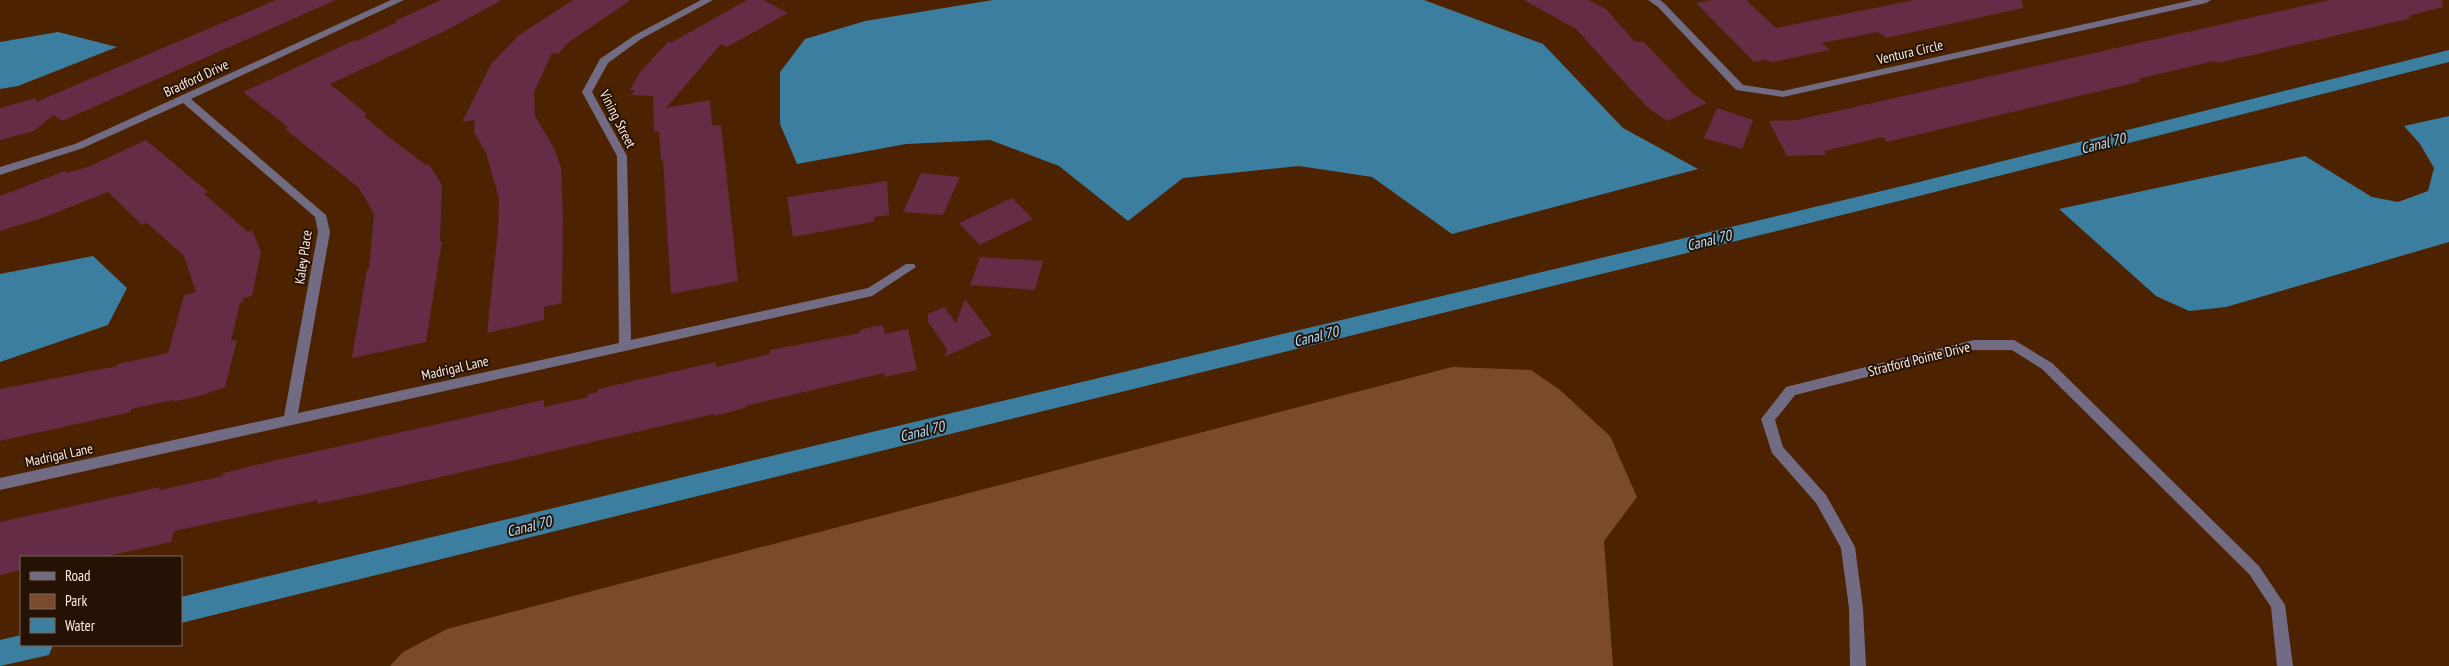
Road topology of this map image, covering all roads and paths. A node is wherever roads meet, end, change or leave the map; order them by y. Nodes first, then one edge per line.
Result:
1 (399, 0) edge
2 (708, 0) edge
3 (1653, 0) edge
4 (2206, 0) edge
5 (184, 98) junction
6 (0, 171) edge
7 (910, 267) dead end
8 (624, 346) junction
9 (290, 420) junction
10 (0, 484) edge
11 (1858, 666) edge
12 (2285, 666) edge

1 - 5 street, Bradford Drive
2 - 8 street, Vining Street
3 - 4 street, Ventura Circle
5 - 6 street, Bradford Drive
5 - 9 street, Kaley Place
7 - 8 street, Madrigal Lane
8 - 9 street, Madrigal Lane
9 - 10 street, Madrigal Lane
11 - 12 street, Stratford Pointe Drive

